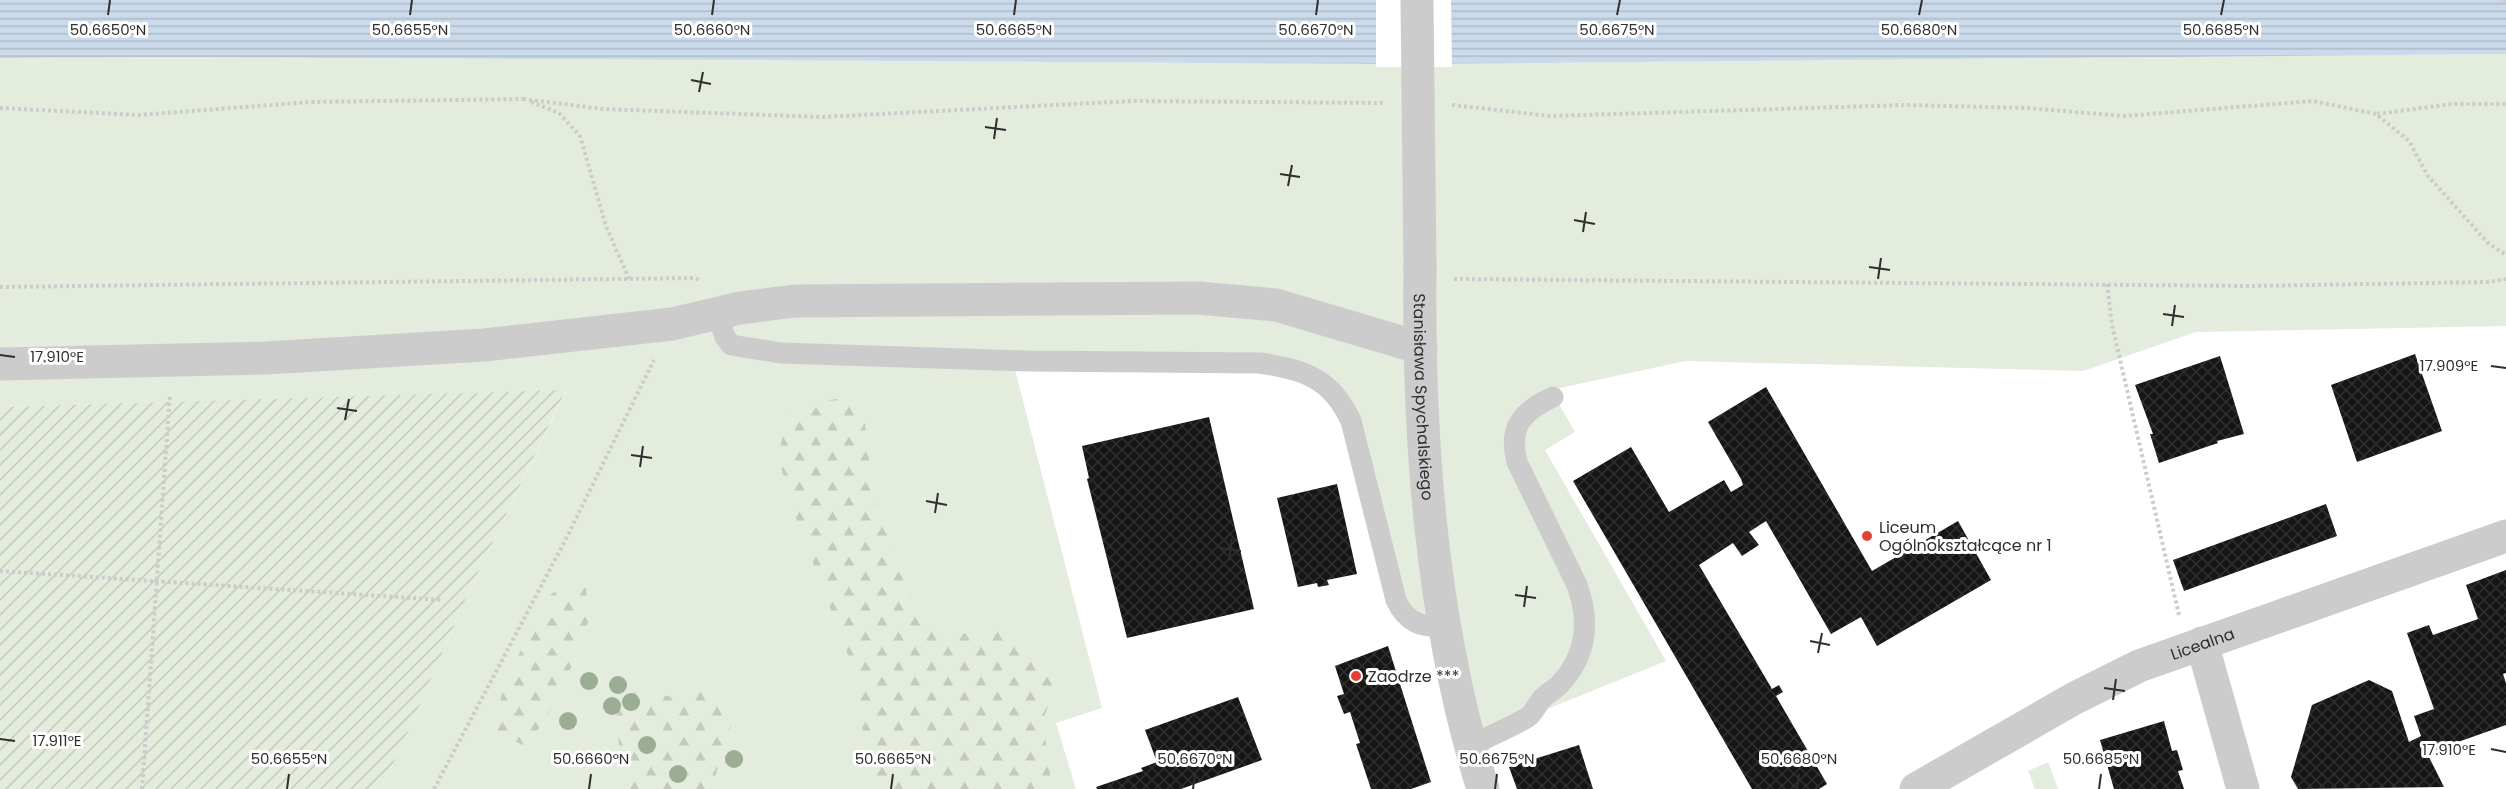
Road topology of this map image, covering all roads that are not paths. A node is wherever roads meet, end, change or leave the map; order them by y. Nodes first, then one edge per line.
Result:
1 (1417, 0) edge
2 (717, 313) junction
3 (1421, 348) junction
4 (0, 364) edge
5 (1553, 397) dead end
6 (2506, 536) edge
7 (1444, 626) junction
8 (2194, 646) junction
9 (1470, 746) junction
10 (1483, 789) edge
11 (1916, 789) edge
12 (2244, 789) edge

1 - 3 street, Stanisława Spychalskiego, bridge
2 - 3 street
2 - 4 street
2 - 7 lane
3 - 7 street, Stanisława Spychalskiego
5 - 9 lane
6 - 8 street, Licealna
7 - 9 street, Stanisława Spychalskiego
8 - 11 street, Licealna
8 - 12 street
9 - 10 street, Stanisława Spychalskiego

